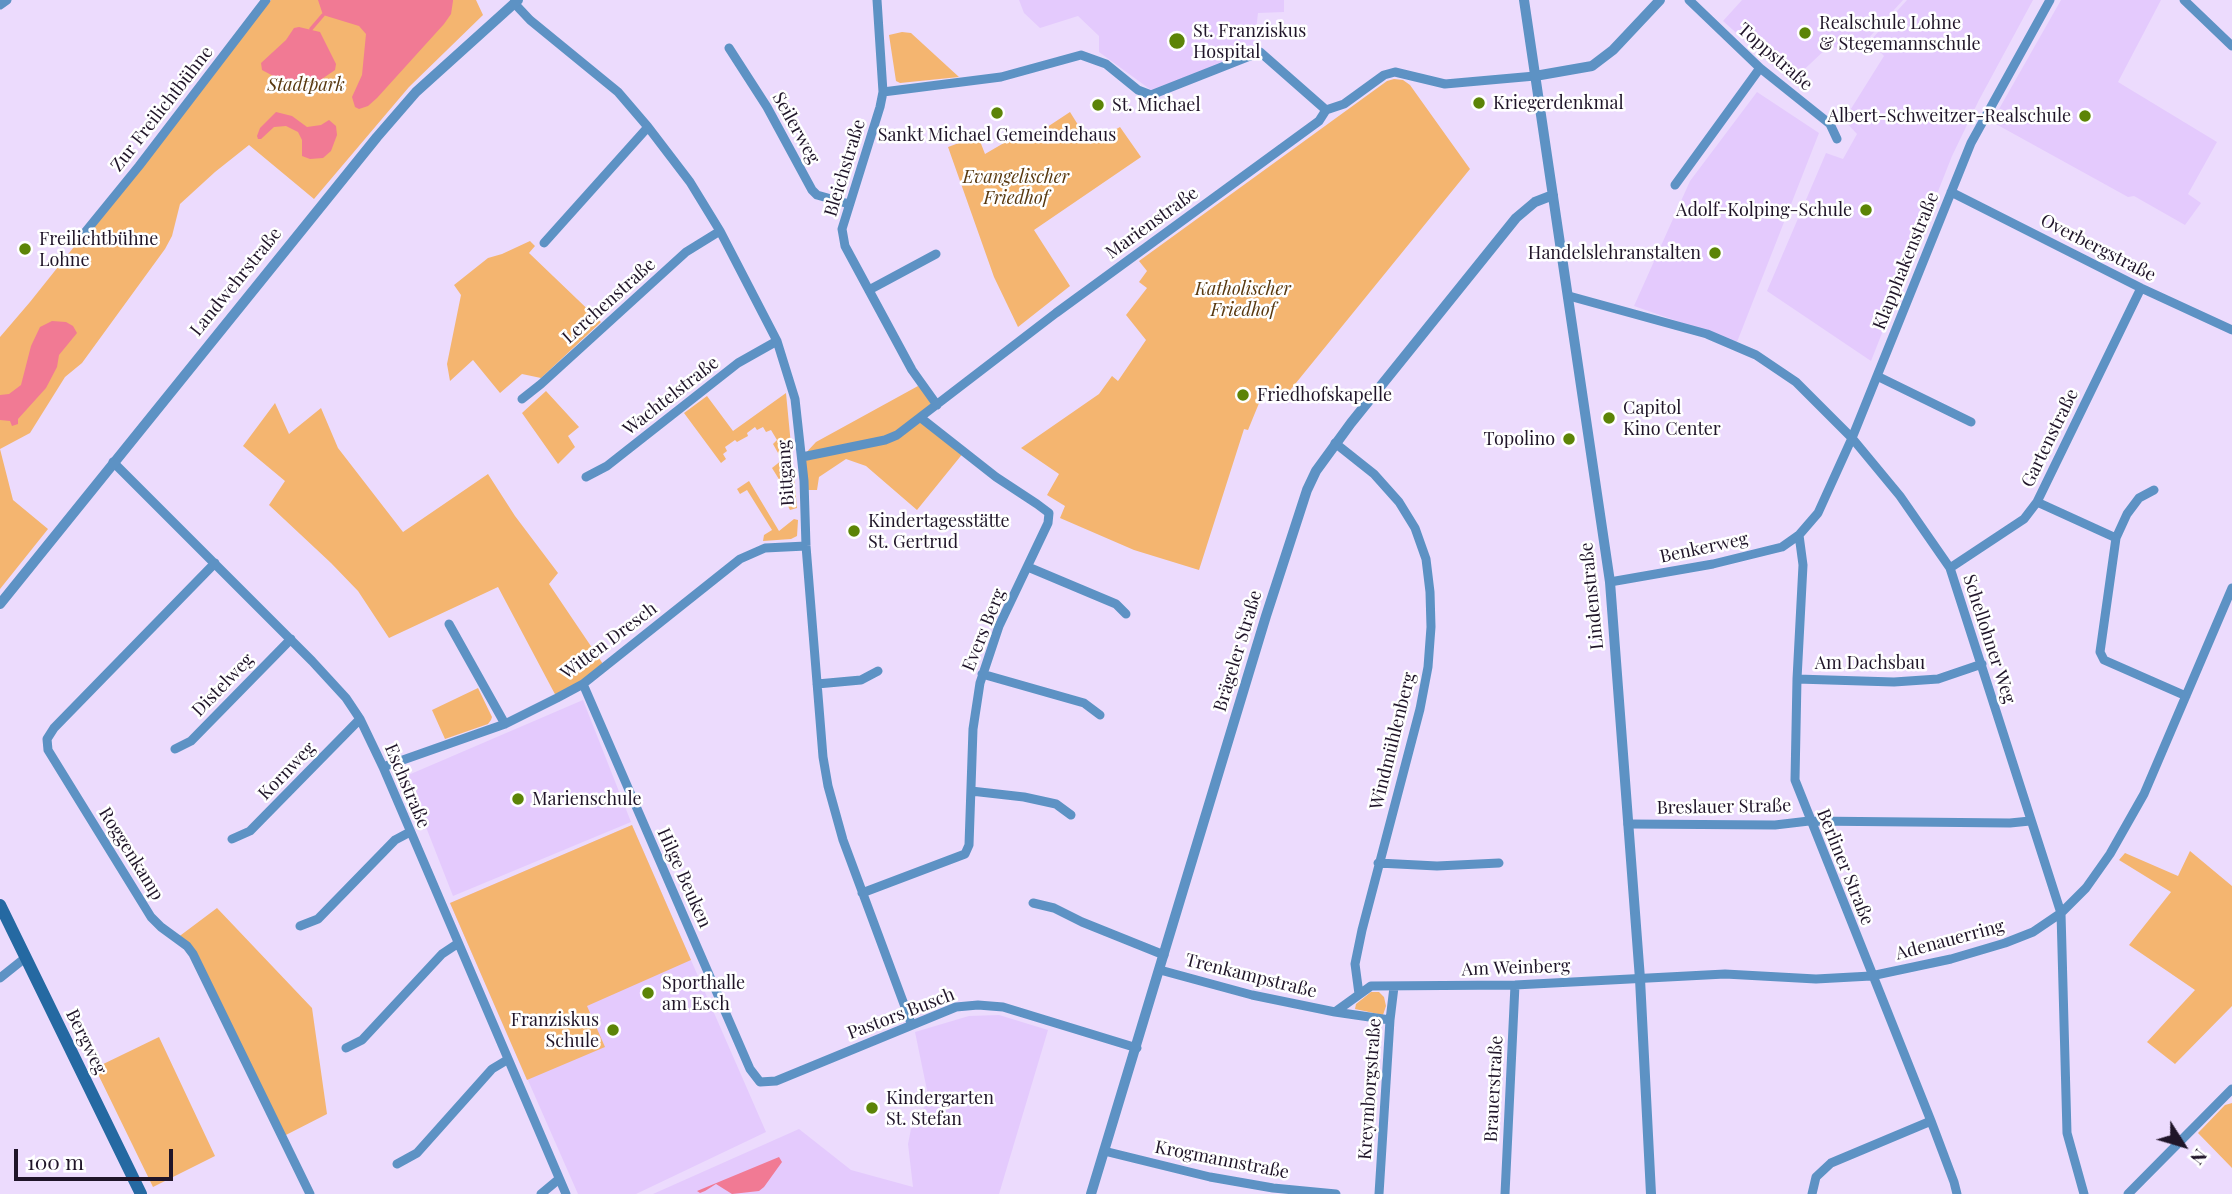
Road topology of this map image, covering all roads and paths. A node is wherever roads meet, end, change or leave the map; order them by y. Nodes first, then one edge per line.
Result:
1 (6, 0) edge
2 (266, 0) edge
3 (877, 0) edge
4 (1524, 0) edge
5 (1660, 0) edge
6 (1689, 0) edge
7 (2050, 0) edge
8 (2184, 0) edge
9 (516, 1) edge
10 (0, 5) edge
11 (2232, 46) edge
12 (729, 48) dead end
13 (1760, 68) junction
14 (1535, 76) junction
15 (883, 92) junction
16 (1326, 110) junction
17 (648, 127) junction
18 (1837, 139) dead end
19 (1675, 185) dead end
20 (1951, 192) junction
21 (1553, 195) junction
22 (849, 204) junction
23 (720, 231) junction
24 (82, 236) dead end
25 (544, 243) dead end
26 (936, 254) dead end
27 (2141, 288) junction
28 (869, 290) junction
29 (1569, 296) junction
30 (2232, 330) edge
31 (777, 341) junction
32 (1877, 376) junction
33 (522, 399) dead end
34 (937, 405) junction
35 (921, 418) junction
36 (1971, 422) dead end
37 (1852, 438) junction
38 (1335, 443) junction
39 (802, 457) junction
40 (113, 462) junction
41 (586, 477) dead end
42 (2154, 490) dead end
43 (2036, 502) junction
44 (1799, 535) junction
45 (2116, 538) junction
46 (806, 545) junction
47 (215, 563) junction
48 (1028, 567) junction
49 (1950, 568) junction
50 (1610, 582) junction
51 (2232, 588) edge
52 (0, 604) edge
53 (1126, 614) dead end
54 (449, 624) dead end
55 (291, 639) junction
56 (1982, 664) junction
57 (878, 671) dead end
58 (982, 674) junction
59 (1797, 679) junction
60 (583, 684) junction
61 (817, 684) junction
62 (2186, 696) junction
63 (1100, 715) dead end
64 (360, 719) junction
65 (505, 724) junction
66 (175, 749) dead end
67 (383, 767) junction
68 (971, 791) junction
69 (1071, 815) dead end
70 (1809, 821) junction
71 (2030, 821) junction
72 (1628, 824) junction
73 (410, 832) junction
74 (232, 839) dead end
75 (1378, 863) junction
76 (1499, 863) dead end
77 (862, 893) junction
78 (1033, 904) dead end
79 (0, 905) edge
80 (2061, 914) junction
81 (300, 926) dead end
82 (457, 944) junction
83 (1164, 955) junction
84 (25, 958) junction
85 (1160, 970) junction
86 (1871, 976) junction
87 (0, 978) edge
88 (1640, 979) junction
89 (1515, 985) junction
90 (1394, 987) junction
91 (1359, 993) junction
92 (1335, 1013) junction
93 (1390, 1020) junction
94 (911, 1023) junction
95 (346, 1048) dead end
96 (1137, 1048) junction
97 (507, 1060) junction
98 (760, 1082) joint
99 (2231, 1091) edge
100 (1931, 1121) junction
101 (1104, 1151) junction
102 (397, 1164) dead end
103 (559, 1179) junction
104 (141, 1194) edge
105 (310, 1194) edge
106 (541, 1194) edge
107 (566, 1194) edge
108 (1091, 1194) edge
109 (1336, 1194) edge
110 (1379, 1194) edge
111 (1505, 1194) edge
112 (1651, 1194) edge
113 (1812, 1194) edge
114 (1957, 1194) edge
115 (2084, 1194) edge
116 (2128, 1194) edge

1 - 10 street
2 - 24 street, Zur Freilichtbühne
3 - 15 street, Bleichstraße
4 - 14 street, Lindenstraße
5 - 14 street
6 - 13 street, Toppstraße
7 - 20 street, Klapphakenstraße
8 - 11 street
9 - 17 street, Bittgang
9 - 40 street, Landwehrstraße
12 - 22 street, Seilerweg
13 - 18 street, Toppstraße
13 - 19 street
14 - 16 street, Marienstraße
14 - 21 street, Lindenstraße
15 - 16 street
15 - 22 street, Bleichstraße
16 - 34 street, Marienstraße
17 - 23 street, Bittgang
17 - 25 street
20 - 27 street, Overbergstraße
20 - 32 street, Klapphakenstraße
21 - 29 street, Lindenstraße
21 - 38 street, Brägeler Straße
22 - 28 street, Bleichstraße
23 - 31 street, Bittgang
23 - 33 street, Lerchenstraße
26 - 28 street
27 - 30 street, Overbergstraße
27 - 43 street, Gartenstraße
28 - 34 street, Bleichstraße
29 - 37 street, Schellohner Weg
29 - 50 street, Lindenstraße
31 - 39 street, Bittgang
31 - 41 street, Wachtelstraße
32 - 36 street
32 - 37 street, Klapphakenstraße
34 - 35 street, Marienstraße
35 - 39 street, Marienstraße
35 - 48 street, Evers Berg
37 - 44 street, Klapphakenstraße
37 - 49 street, Schellohner Weg
38 - 75 street, Windmühlenberg
38 - 83 street, Brägeler Straße
39 - 46 street, Bittgang
40 - 47 street, Eschstraße
40 - 52 street, Landwehrstraße
42 - 45 street
43 - 45 street
43 - 49 street, Gartenstraße
44 - 50 street, Benkerweg
44 - 59 street, Berliner Straße
45 - 62 street
46 - 60 street, Witten Dresch
46 - 61 street, Bittgang
47 - 55 street, Eschstraße
47 - 105 street, Roggenkamp
48 - 53 street
48 - 58 street, Evers Berg
49 - 56 street, Schellohner Weg
50 - 72 street, Lindenstraße
51 - 62 street, Adenauerring
54 - 65 street
55 - 64 street, Eschstraße
55 - 66 street, Distelweg
56 - 59 street, Am Dachsbau
56 - 71 street, Schellohner Weg
57 - 61 street
58 - 63 street
58 - 68 street, Evers Berg
59 - 70 street, Berliner Straße
60 - 65 street, Witten Dresch
60 - 98 street, Hilge Beuken
61 - 77 street, Bittgang
62 - 80 street, Adenauerring
64 - 67 street, Eschstraße
64 - 74 street, Kornweg
65 - 67 street, Witten Dresch
67 - 73 street, Eschstraße
68 - 69 street
68 - 77 street, Evers Berg
70 - 71 street, Breslauer Straße
70 - 72 street, Breslauer Straße
70 - 86 street, Berliner Straße
71 - 80 street, Schellohner Weg
72 - 88 street, Lindenstraße
73 - 81 street
73 - 82 street, Eschstraße
75 - 76 street
75 - 91 street, Windmühlenberg
77 - 94 street, Bittgang
78 - 83 street
79 - 84 main road, Bergweg
80 - 86 street, Adenauerring
80 - 115 street, Schellohner Weg
82 - 95 street
82 - 97 street, Eschstraße
83 - 85 street, Brägeler Straße
84 - 87 street
84 - 104 main road, Bergweg
85 - 92 street, Trenkampstraße
85 - 96 street, Brägeler Straße
86 - 88 street, Adenauerring
86 - 100 street, Berliner Straße
88 - 89 street, Am Weinberg
88 - 112 street, Lindenstraße
89 - 90 street, Am Weinberg
89 - 111 street, Brauerstraße
90 - 91 street, Trenkampstraße
90 - 93 street, Kreymborgstraße
91 - 92 street, Trenkampstraße
92 - 93 street, Trenkampstraße
93 - 110 street, Kreymborgstraße
94 - 96 street, Pastors Busch
94 - 98 street, Pastors Busch
96 - 101 street, Brägeler Straße
97 - 102 street
97 - 103 street, Eschstraße
99 - 116 street
100 - 113 street
100 - 114 street, Berliner Straße
101 - 108 street, Brägeler Straße
101 - 109 street, Krogmannstraße
103 - 106 street
103 - 107 street, Eschstraße

